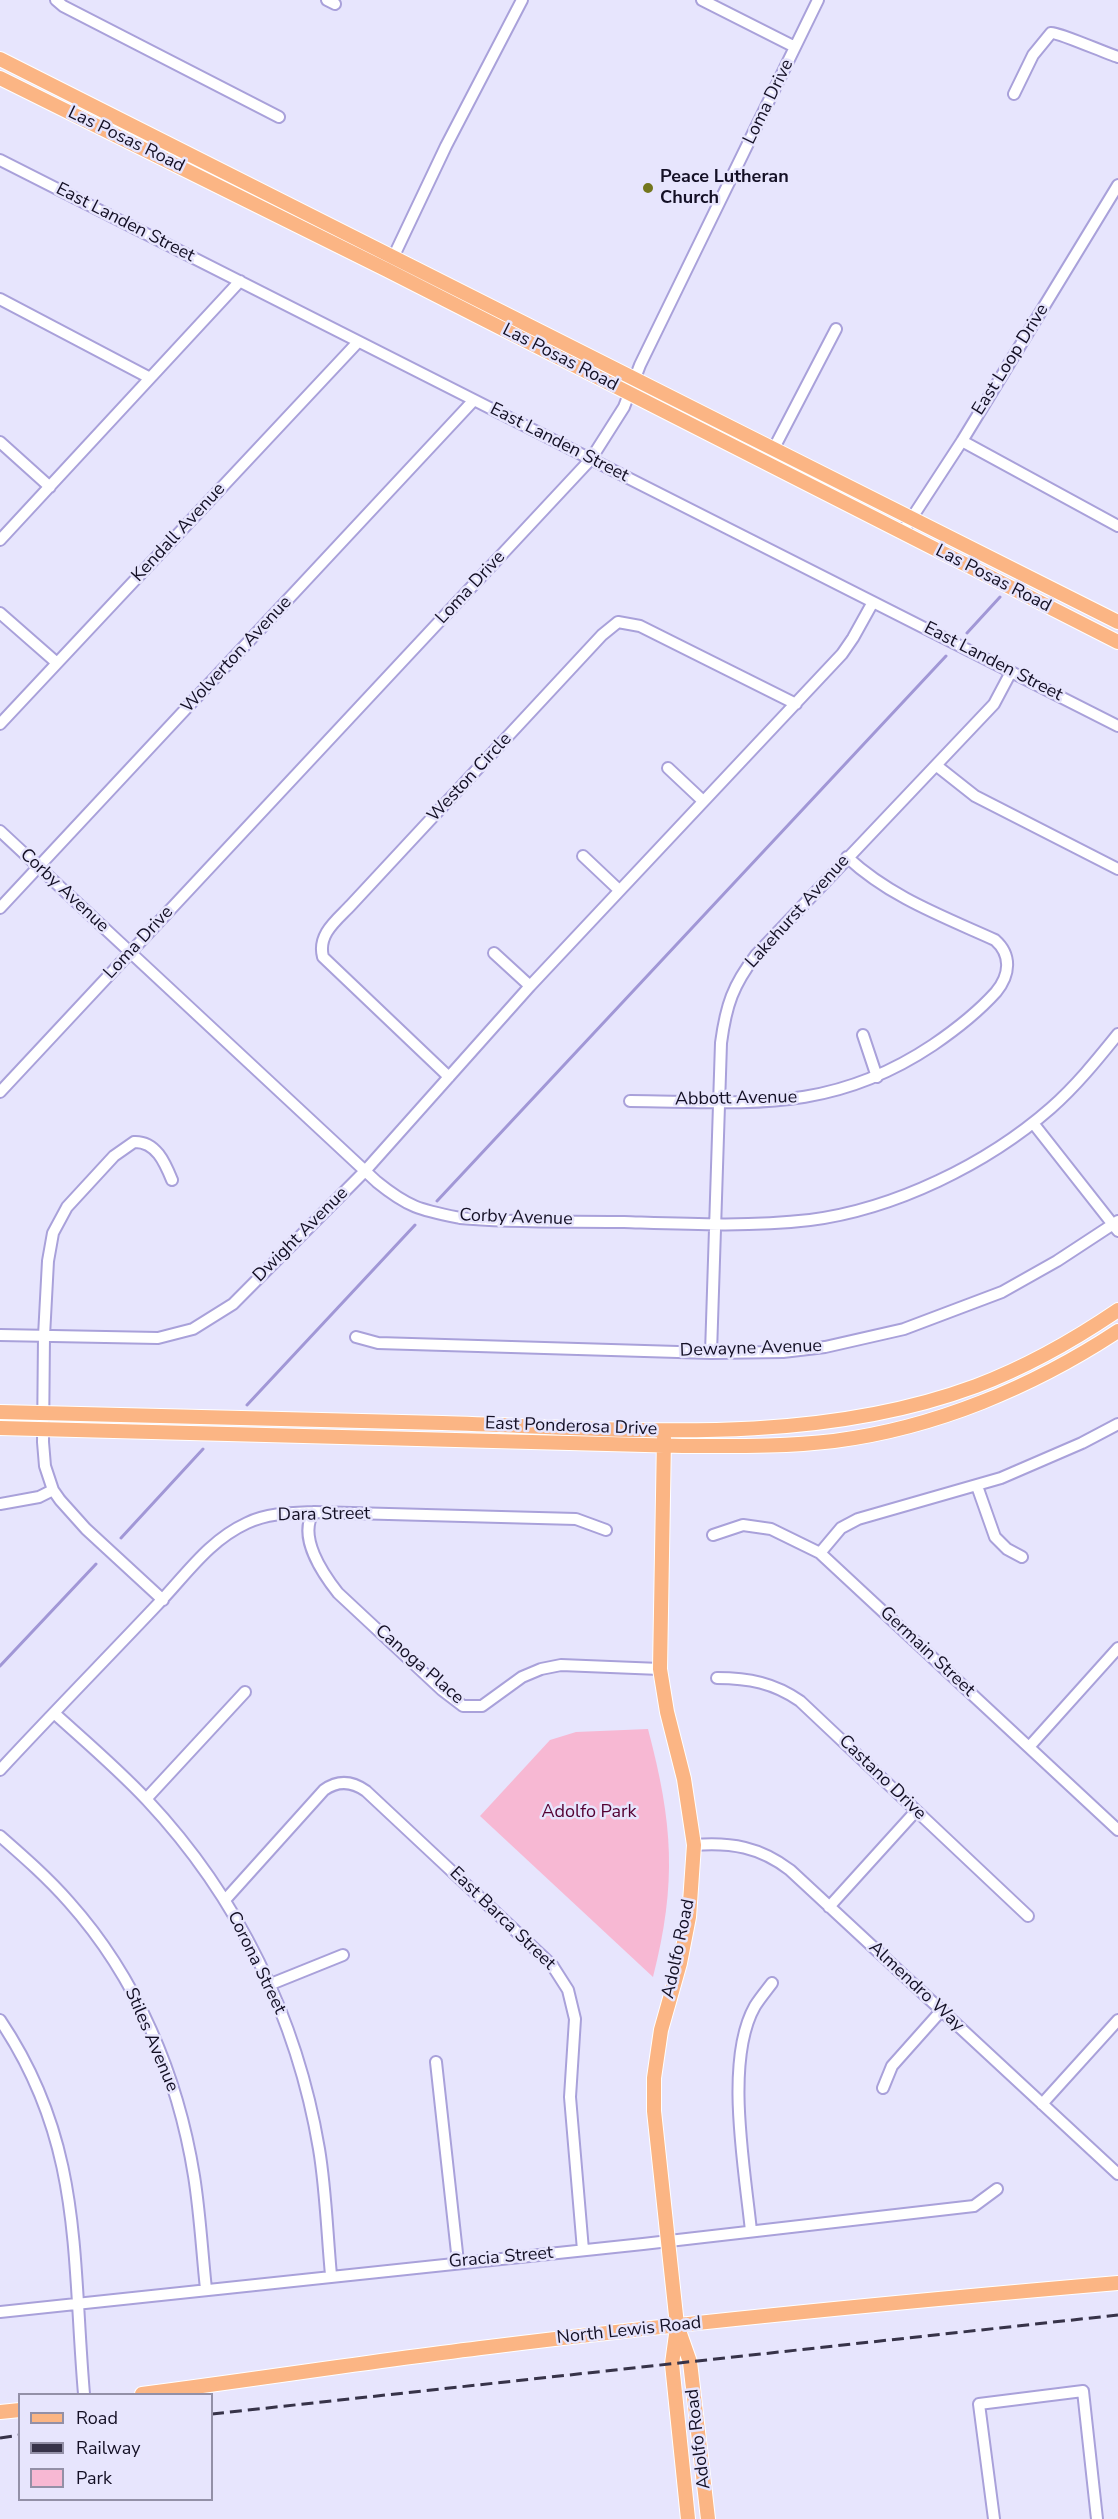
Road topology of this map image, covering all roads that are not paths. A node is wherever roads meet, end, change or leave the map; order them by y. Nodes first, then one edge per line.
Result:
1 (56, 0) edge
2 (522, 0) edge
3 (702, 0) edge
4 (818, 0) edge
5 (795, 47) junction
6 (1118, 57) edge
7 (0, 59) edge
8 (0, 78) edge
9 (1014, 94) dead end
10 (279, 117) dead end
11 (0, 160) edge
12 (1118, 185) edge
13 (394, 256) junction
14 (387, 270) junction
15 (240, 281) junction
16 (0, 299) edge
17 (836, 329) dead end
18 (358, 342) junction
19 (150, 378) junction
20 (635, 379) junction
21 (629, 394) junction
22 (474, 400) junction
23 (962, 441) junction
24 (0, 442) edge
25 (773, 450) junction
26 (591, 459) junction
27 (50, 487) junction
28 (912, 518) junction
29 (1118, 526) edge
30 (902, 533) junction
31 (0, 540) edge
32 (873, 602) junction
33 (0, 613) edge
34 (1118, 622) edge
35 (1118, 642) edge
36 (57, 663) junction
37 (1011, 672) junction
38 (796, 704) junction
39 (0, 724) edge
40 (1118, 726) edge
41 (937, 766) junction
42 (668, 768) dead end
43 (702, 800) junction
44 (0, 831) edge
45 (583, 856) dead end
46 (847, 857) junction
47 (39, 868) junction
48 (1118, 868) edge
49 (619, 890) junction
50 (0, 909) edge
51 (130, 952) junction
52 (494, 953) dead end
53 (530, 986) junction
54 (1118, 1034) edge
55 (863, 1035) dead end
56 (449, 1077) junction
57 (877, 1077) junction
58 (0, 1092) edge
59 (630, 1101) dead end
60 (719, 1101) junction
61 (1033, 1123) junction
62 (365, 1171) junction
63 (172, 1180) dead end
64 (716, 1225) junction
65 (1116, 1225) edge
66 (1118, 1310) edge
67 (1118, 1332) edge
68 (0, 1335) edge
69 (44, 1336) junction
70 (356, 1337) dead end
71 (711, 1353) junction
72 (0, 1412) edge
73 (43, 1413) junction
74 (1118, 1424) edge
75 (0, 1428) edge
76 (43, 1429) junction
77 (664, 1430) junction
78 (664, 1445) junction
79 (977, 1486) junction
80 (53, 1490) junction
81 (0, 1504) edge
82 (314, 1512) junction
83 (606, 1530) dead end
84 (713, 1535) dead end
85 (820, 1553) junction
86 (1022, 1557) dead end
87 (163, 1600) junction
88 (1118, 1648) edge
89 (660, 1669) junction
90 (717, 1678) dead end
91 (245, 1692) dead end
92 (54, 1713) junction
93 (1029, 1747) junction
94 (0, 1770) edge
95 (146, 1799) junction
96 (916, 1811) junction
97 (1118, 1830) edge
98 (0, 1836) edge
99 (694, 1845) junction
100 (225, 1900) junction
101 (829, 1907) junction
102 (1028, 1916) dead end
103 (343, 1955) dead end
104 (772, 1983) dead end
105 (271, 1984) junction
106 (941, 2011) junction
107 (0, 2020) edge
108 (1118, 2020) edge
109 (436, 2062) dead end
110 (883, 2088) dead end
111 (1042, 2104) junction
112 (1118, 2174) edge
113 (997, 2189) dead end
114 (751, 2231) junction
115 (668, 2241) junction
116 (583, 2250) junction
117 (458, 2262) junction
118 (331, 2276) junction
119 (1118, 2283) edge
120 (206, 2289) junction
121 (80, 2302) junction
122 (0, 2312) edge
123 (677, 2325) junction
124 (84, 2393) edge
125 (149, 2393) edge
126 (18, 2410) edge
127 (0, 2412) edge
128 (688, 2519) edge
129 (708, 2519) edge
130 (994, 2519) edge
131 (1097, 2519) edge

1 - 10 street
2 - 13 street
3 - 5 street
4 - 5 street, Loma Drive
5 - 20 street, Loma Drive
6 - 9 street
7 - 13 main road, Las Posas Road
8 - 14 main road, Las Posas Road
11 - 15 street, East Landen Street
12 - 23 street, East Loop Drive
13 - 14 street
13 - 20 main road, Las Posas Road
14 - 21 main road, Las Posas Road
15 - 18 street, East Landen Street
15 - 19 street
16 - 19 street
17 - 25 street
18 - 22 street, East Landen Street
18 - 36 street, Kendall Avenue
19 - 27 street
20 - 21 street, Loma Drive
20 - 25 main road, Las Posas Road
21 - 26 street, Loma Drive
21 - 30 main road, Las Posas Road
22 - 26 street, East Landen Street
22 - 47 street, Wolverton Avenue
23 - 28 street, East Loop Drive
23 - 29 street
24 - 27 street
25 - 28 main road, Las Posas Road
26 - 32 street, East Landen Street
26 - 51 street, Loma Drive
27 - 31 street
28 - 30 street, East Loop Drive
28 - 34 main road, Las Posas Road
30 - 35 main road, Las Posas Road
32 - 37 street, East Landen Street
32 - 38 street, Dwight Avenue
33 - 36 street
36 - 39 street, Kendall Avenue
37 - 40 street, East Landen Street
37 - 41 street, Lakehurst Avenue
38 - 43 street, Dwight Avenue
38 - 56 street, Weston Circle
41 - 46 street, Lakehurst Avenue
41 - 48 street
42 - 43 street
43 - 49 street, Dwight Avenue
44 - 47 street, Corby Avenue
45 - 49 street
46 - 57 street, Abbott Avenue
46 - 60 street, Lakehurst Avenue
47 - 50 street, Wolverton Avenue
47 - 51 street, Corby Avenue
49 - 53 street, Dwight Avenue
51 - 58 street, Loma Drive
51 - 62 street, Corby Avenue
52 - 53 street
53 - 56 street, Dwight Avenue
54 - 61 street, Corby Avenue
55 - 57 street
56 - 62 street, Dwight Avenue
57 - 60 street, Abbott Avenue
59 - 60 street, Abbott Avenue
60 - 64 street, Lakehurst Avenue
61 - 64 street, Corby Avenue
61 - 65 street
62 - 64 street, Corby Avenue
62 - 69 street, Dwight Avenue
63 - 69 street
64 - 71 street, Lakehurst Avenue
65 - 71 street, Dewayne Avenue
66 - 77 main road, East Ponderosa Drive
67 - 78 main road, East Ponderosa Drive
68 - 69 street, Dwight Avenue
69 - 73 street
70 - 71 street, Dewayne Avenue
72 - 73 main road, East Ponderosa Drive
73 - 76 street
73 - 77 main road, East Ponderosa Drive
74 - 79 street
75 - 76 main road, East Ponderosa Drive
76 - 78 main road, East Ponderosa Drive
76 - 80 street
77 - 78 main road, Adolfo Road
78 - 89 main road, Adolfo Road
79 - 85 street
79 - 86 street
80 - 81 street
80 - 87 street
82 - 83 street, Dara Street
82 - 87 street, Dara Street
82 - 89 street, Canoga Place
84 - 85 street, Germain Street
85 - 93 street, Germain Street
87 - 92 street, Dara Street
88 - 93 street
89 - 99 main road, Adolfo Road
90 - 96 street, Castano Drive
91 - 95 street
92 - 94 street, Dara Street
92 - 95 street, Corona Street
93 - 97 street, Germain Street
95 - 100 street, Corona Street
96 - 101 street
96 - 102 street, Castano Drive
98 - 120 street, Stiles Avenue
99 - 101 street, Almendro Way
99 - 115 main road, Adolfo Road
100 - 105 street, Corona Street
100 - 116 street, East Barca Street
101 - 106 street, Almendro Way
103 - 105 street
104 - 114 street
105 - 118 street, Corona Street
106 - 110 street
106 - 111 street, Almendro Way
107 - 121 street
108 - 111 street
109 - 117 street
111 - 112 street, Almendro Way
113 - 114 street, Gracia Street
114 - 115 street, Gracia Street
115 - 116 street, Gracia Street
115 - 123 main road, Adolfo Road
116 - 117 street, Gracia Street
117 - 118 street, Gracia Street
118 - 120 street, Gracia Street
119 - 123 main road, North Lewis Road
120 - 121 street, Gracia Street
121 - 122 street, Gracia Street
121 - 124 street
123 - 125 main road, North Lewis Road
123 - 128 main road, Adolfo Road
123 - 129 main road, Adolfo Road
126 - 127 main road
130 - 131 street

